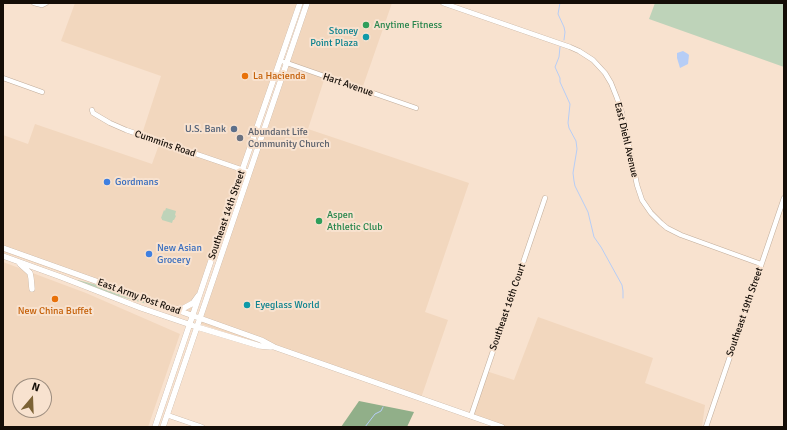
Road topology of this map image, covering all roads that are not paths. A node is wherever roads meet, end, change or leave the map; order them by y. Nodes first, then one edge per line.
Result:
1 (34, 3) edge
2 (300, 3) edge
3 (307, 3) edge
4 (443, 3) edge
5 (46, 4) edge
6 (280, 61) junction
7 (287, 63) junction
8 (3, 78) edge
9 (42, 92) dead end
10 (416, 108) dead end
11 (92, 110) dead end
12 (242, 170) junction
13 (249, 172) junction
14 (545, 198) dead end
15 (784, 198) edge
16 (3, 248) edge
17 (3, 256) edge
18 (17, 261) junction
19 (762, 264) junction
20 (32, 289) dead end
21 (201, 293) junction
22 (174, 309) junction
23 (193, 316) junction
24 (200, 318) junction
25 (190, 324) junction
26 (197, 327) junction
27 (274, 347) junction
28 (167, 415) junction
29 (471, 416) junction
30 (155, 427) edge
31 (163, 427) edge
32 (202, 427) edge
33 (502, 427) edge
34 (706, 427) edge

1 - 5 street
2 - 6 main road, Southeast 14th Street
3 - 7 main road, Southeast 14th Street
4 - 19 street, East Diehl Avenue
6 - 7 street, Hart Avenue
6 - 12 main road, Southeast 14th Street
7 - 10 street, Hart Avenue
7 - 13 main road, Southeast 14th Street
8 - 9 street
11 - 12 street, Cummins Road
12 - 13 street, Cummins Road
12 - 21 main road, Southeast 14th Street
13 - 24 main road, Southeast 14th Street
14 - 29 street, Southeast 16th Court
15 - 19 street, Southeast 19th Street
16 - 22 main road, East Army Post Road
17 - 18 main road, East Army Post Road
18 - 20 main road
18 - 25 main road, East Army Post Road
19 - 34 street, Southeast 19th Street
21 - 22 main road
21 - 23 main road, Southeast 14th Street
22 - 23 main road, East Army Post Road
23 - 24 main road, East Army Post Road
23 - 25 main road, Southeast 14th Street
24 - 26 main road, Southeast 14th Street
24 - 27 main road, East Army Post Road
25 - 26 main road, East Army Post Road
25 - 30 main road, Southeast 14th Street
26 - 27 main road, East Army Post Road
26 - 28 main road, Southeast 14th Street
27 - 29 main road, East Army Post Road
28 - 31 main road, Southeast 14th Street
28 - 32 street
29 - 33 main road, East Army Post Road

